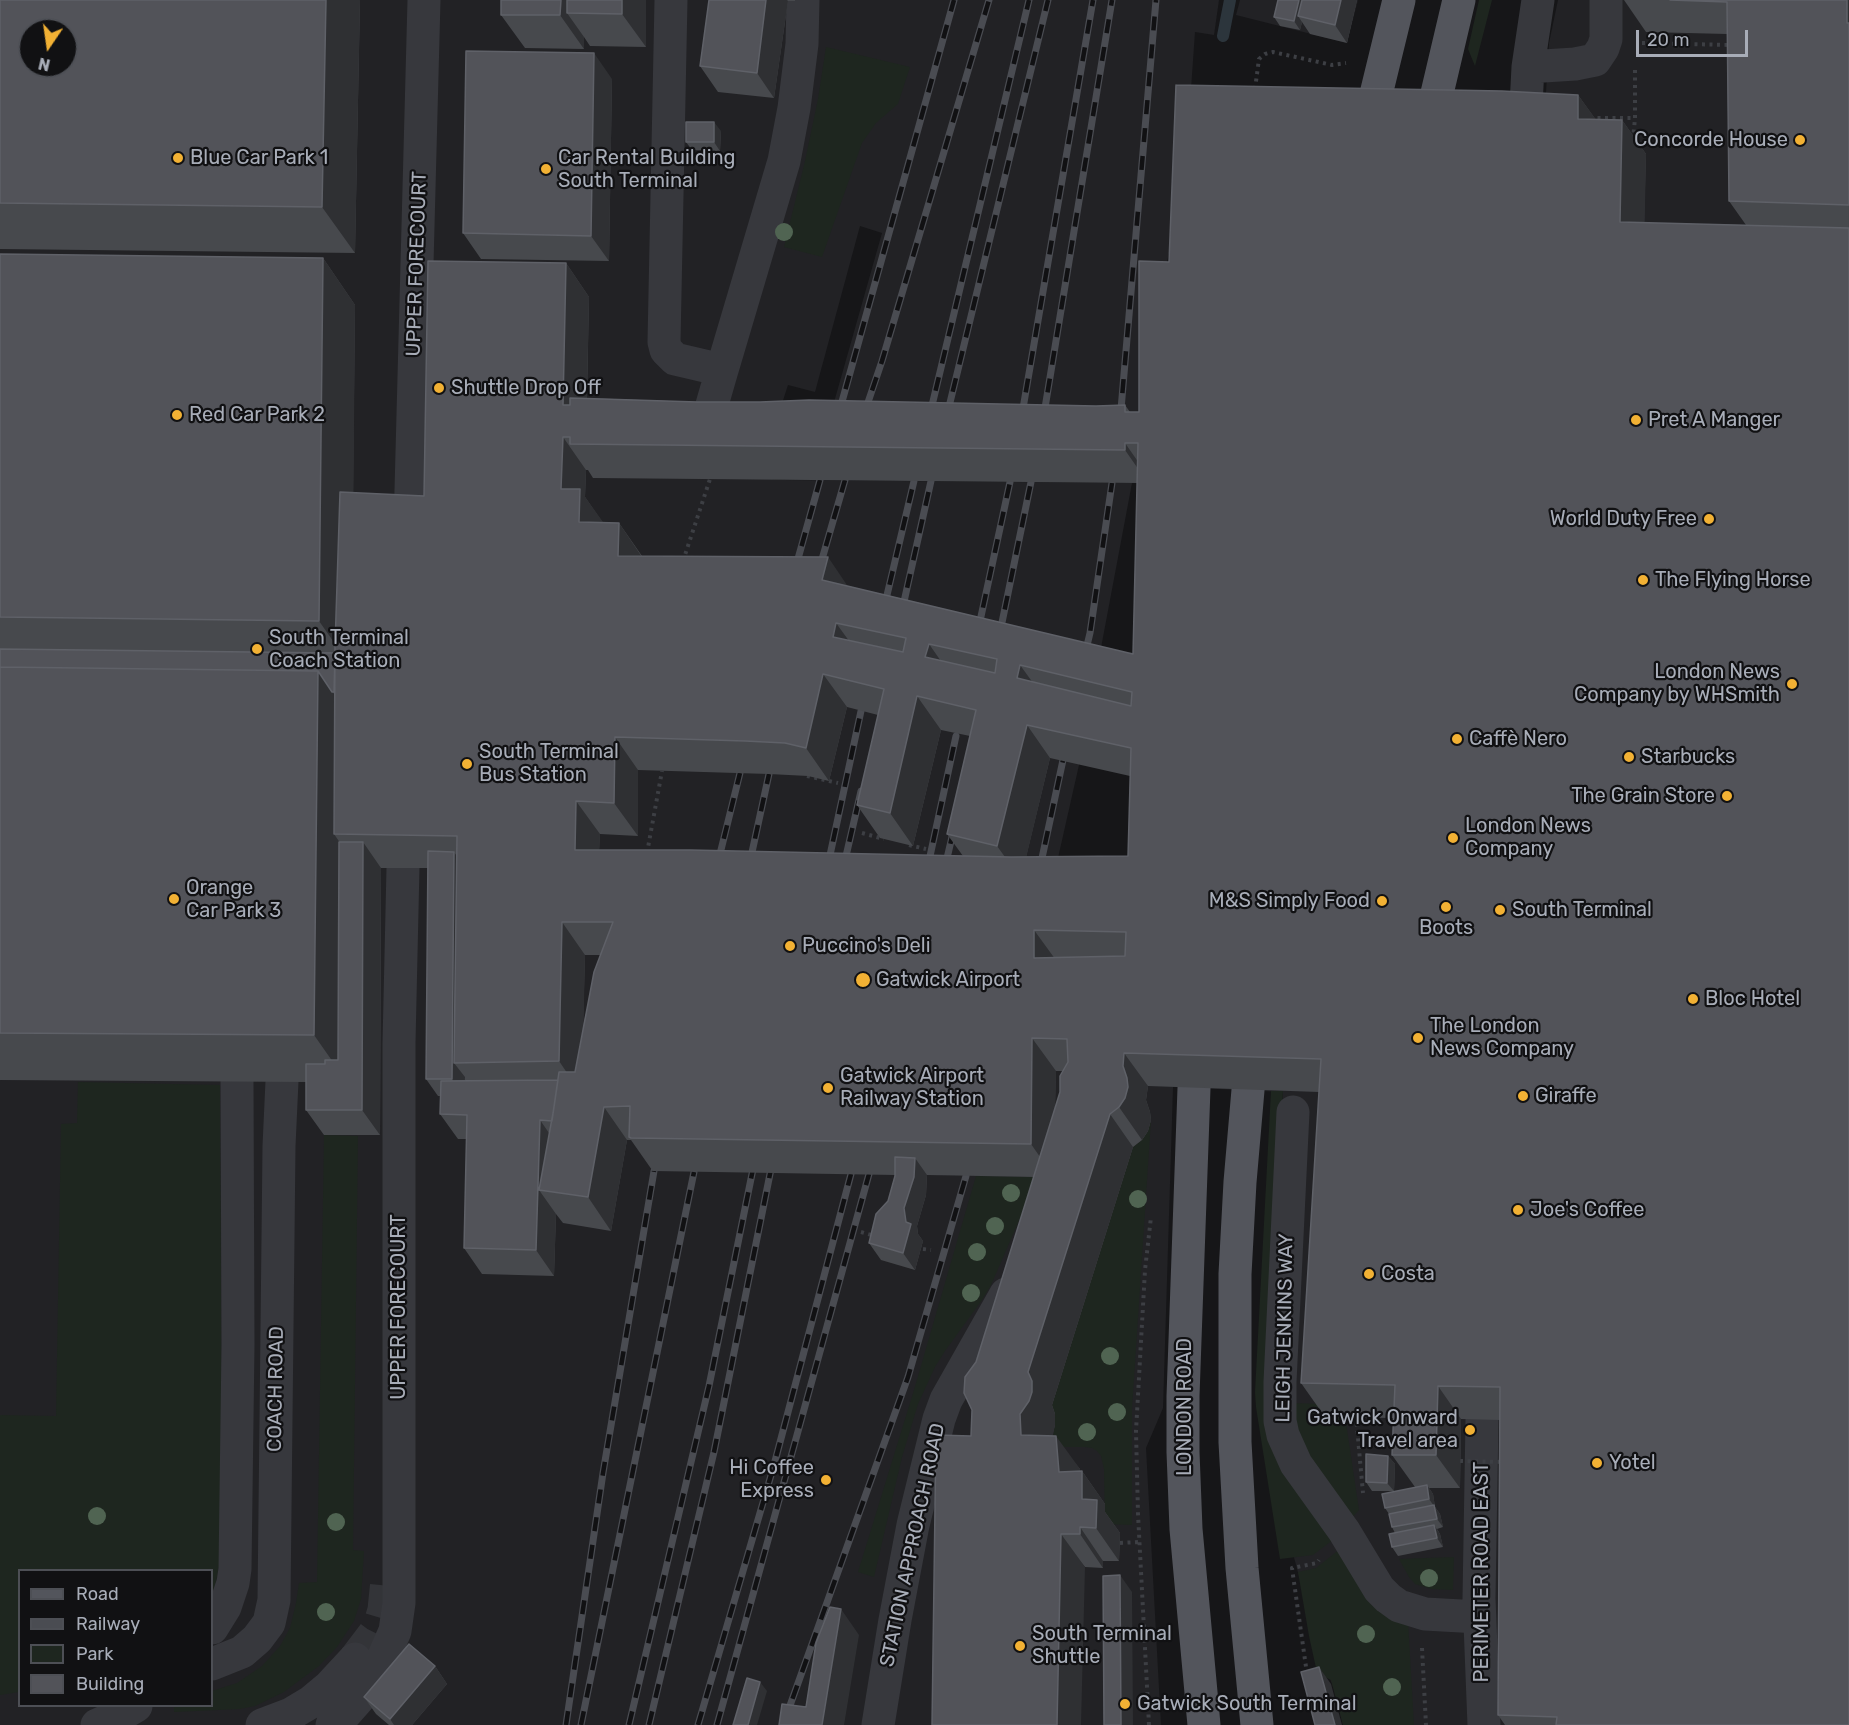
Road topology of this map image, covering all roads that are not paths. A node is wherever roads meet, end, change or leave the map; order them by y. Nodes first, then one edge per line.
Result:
1 (424, 0) edge
2 (671, 0) edge
3 (803, 0) edge
4 (1399, 0) edge
5 (1459, 0) edge
6 (1539, 0) edge
7 (1606, 0) edge
8 (1528, 67) junction
9 (1369, 123) edge
10 (1430, 123) edge
11 (1525, 125) edge
12 (722, 370) junction
13 (705, 429) edge
14 (410, 528) edge
15 (403, 867) edge
16 (237, 1081) edge
17 (282, 1081) edge
18 (1194, 1088) edge
19 (1248, 1090) edge
20 (1293, 1112) dead end
21 (1022, 1267) edge
22 (1482, 1420) edge
23 (1479, 1617) junction
24 (213, 1626) edge
25 (355, 1659) tunnel mouth
26 (213, 1664) edge
27 (134, 1707) edge
28 (97, 1725) edge
29 (262, 1725) edge
30 (332, 1725) edge
31 (878, 1725) edge
32 (1204, 1725) edge
33 (1257, 1725) edge
34 (1484, 1725) edge

1 - 14 street, UPPER FORECOURT
2 - 12 street
3 - 12 street
4 - 9 main road
5 - 10 main road
6 - 8 street
7 - 8 street
8 - 11 street
12 - 13 street
15 - 30 street, UPPER FORECOURT
16 - 24 street, COACH ROAD
17 - 26 street, COACH ROAD
18 - 32 main road, LONDON ROAD
19 - 33 main road
20 - 23 street, LEIGH JENKINS WAY
21 - 31 street, STATION APPROACH ROAD
22 - 23 street, PERIMETER ROAD EAST
23 - 34 street, PERIMETER ROAD EAST
25 - 29 street
27 - 28 street

